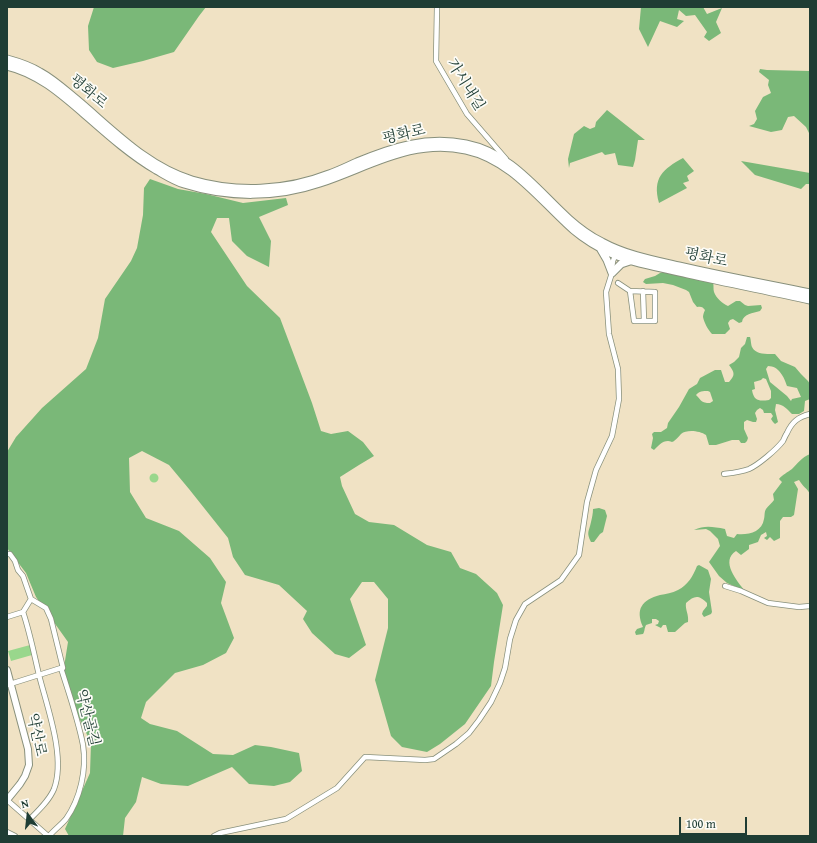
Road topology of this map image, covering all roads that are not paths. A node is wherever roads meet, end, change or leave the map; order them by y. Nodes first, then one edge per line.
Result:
1 (437, 7) edge
2 (7, 59) edge
3 (7, 66) edge
4 (509, 162) junction
5 (600, 248) junction
6 (616, 252) junction
7 (630, 261) junction
8 (612, 273) junction
9 (618, 283) dead end
10 (630, 291) junction
11 (643, 291) junction
12 (810, 293) edge
13 (810, 300) edge
14 (644, 321) junction
15 (810, 414) edge
16 (724, 474) dead end
17 (7, 554) edge
18 (725, 586) dead end
19 (31, 599) junction
20 (810, 606) edge
21 (24, 612) junction
22 (7, 617) edge
23 (61, 668) junction
24 (7, 670) edge
25 (39, 675) junction
26 (9, 684) edge
27 (7, 800) edge
28 (29, 820) junction
29 (7, 832) edge
30 (14, 836) edge
31 (48, 836) edge
32 (214, 836) edge

1 - 4 street, 가시내길
2 - 4 main road, 평화로
3 - 5 main road, 평화로
4 - 6 main road, 평화로
5 - 6 main road, 평화로
5 - 8 main road
6 - 7 main road, 평화로
6 - 8 street
6 - 12 main road, 평화로
7 - 8 main road
7 - 13 main road, 평화로
8 - 32 street
9 - 10 street
10 - 11 street
10 - 14 street
11 - 14 street
11 - 14 street
15 - 16 street
17 - 19 street
18 - 20 street
19 - 21 street
19 - 23 street, 약산골길
21 - 22 street
21 - 25 street
23 - 25 street
23 - 31 street, 약산골길
24 - 26 street, 약산로
25 - 26 street
25 - 28 street
26 - 27 street, 약산로
27 - 28 street, 약산골길
28 - 31 street, 약산골길
29 - 30 street

